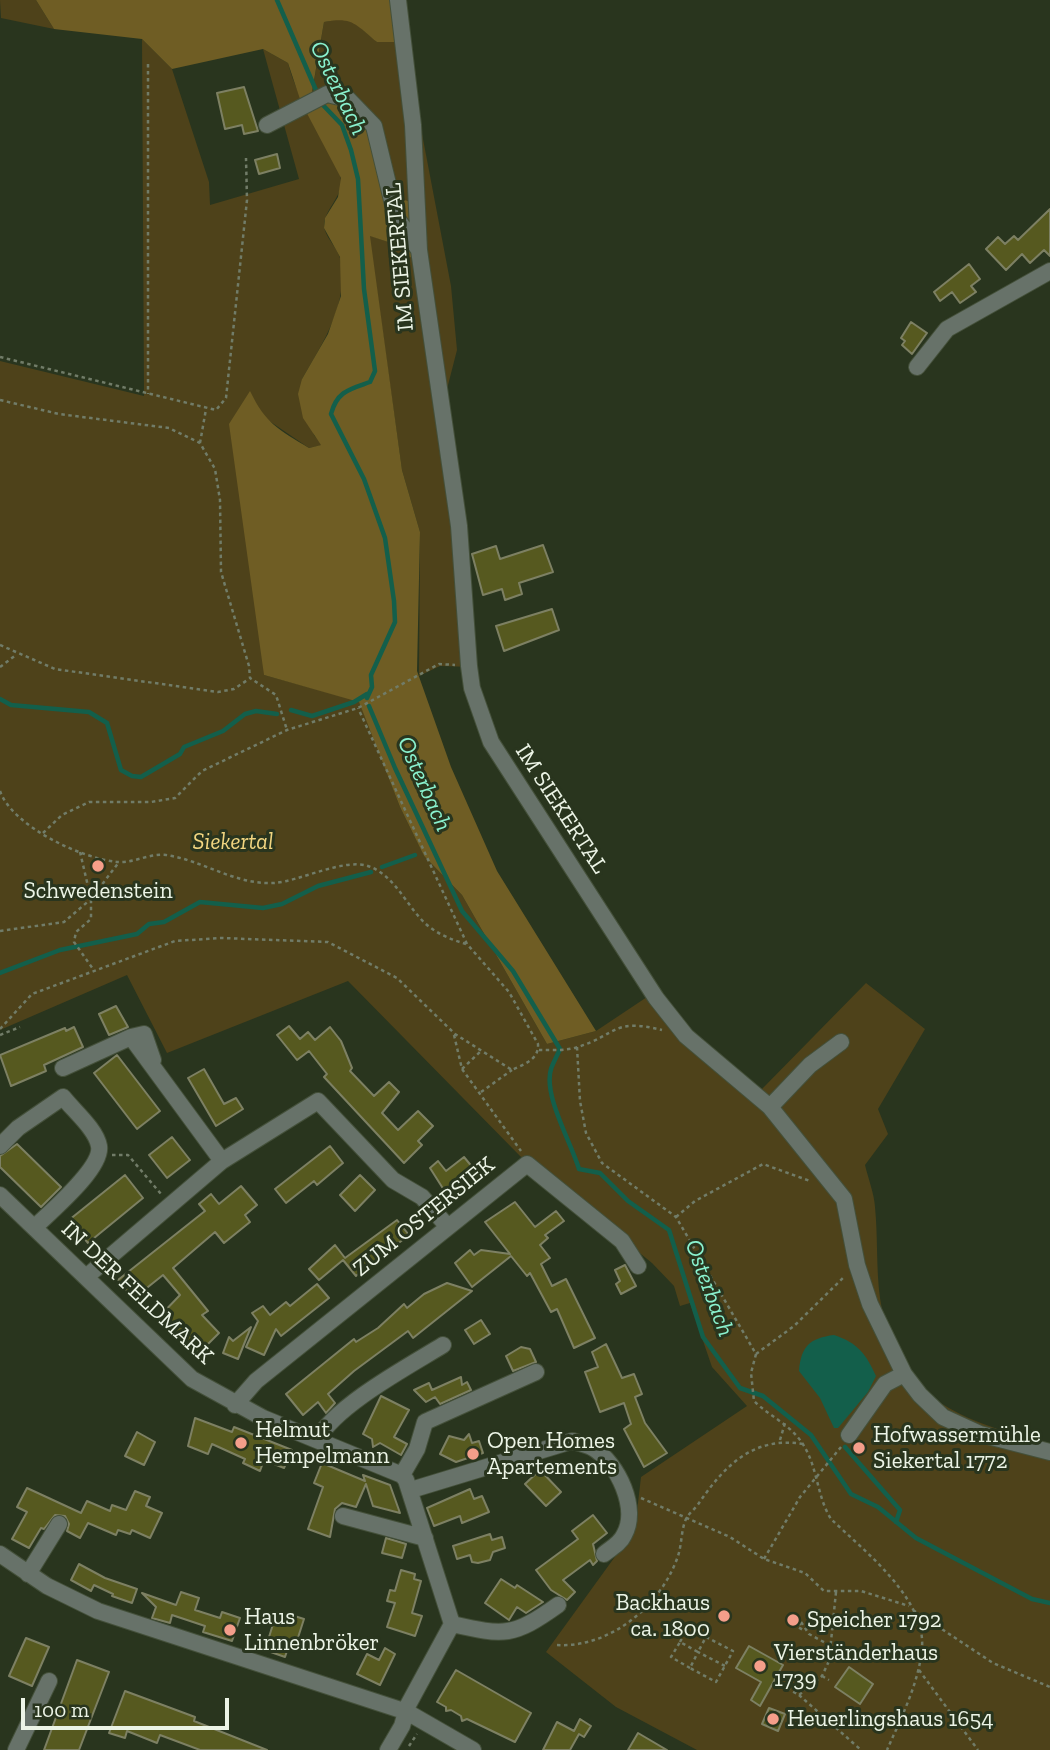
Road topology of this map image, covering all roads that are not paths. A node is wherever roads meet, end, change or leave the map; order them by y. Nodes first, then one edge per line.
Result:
1 (398, 0) edge
2 (267, 125) dead end
3 (419, 250) junction
4 (1050, 271) edge
5 (917, 367) dead end
6 (841, 1042) dead end
7 (63, 1068) dead end
8 (771, 1107) junction
9 (0, 1146) edge
10 (222, 1161) junction
11 (0, 1195) edge
12 (34, 1227) junction
13 (448, 1227) junction
14 (639, 1266) dead end
15 (86, 1277) junction
16 (443, 1345) dead end
17 (536, 1372) dead end
18 (904, 1374) junction
19 (235, 1405) junction
20 (849, 1435) dead end
21 (317, 1440) junction
22 (1050, 1452) edge
23 (402, 1475) junction
24 (411, 1490) junction
25 (343, 1516) dead end
26 (59, 1524) dead end
27 (425, 1538) junction
28 (0, 1554) edge
29 (604, 1554) dead end
30 (28, 1574) junction
31 (558, 1605) dead end
32 (452, 1624) junction
33 (49, 1681) dead end
34 (407, 1712) junction
35 (16, 1750) edge
36 (388, 1750) edge
37 (473, 1750) edge

1 - 3 street, IM SIEKERTAL
2 - 3 street
3 - 8 street, IM SIEKERTAL
4 - 5 street
6 - 8 street
7 - 10 street
8 - 18 street, IM SIEKERTAL
9 - 12 street
10 - 13 street
10 - 15 street
11 - 12 street, IN DER FELDMARK
12 - 15 street, IN DER FELDMARK
13 - 14 street, ZUM OSTERSIEK
13 - 19 street, ZUM OSTERSIEK
15 - 19 street, IN DER FELDMARK
16 - 21 street
17 - 23 street
18 - 20 street
18 - 22 street, IM SIEKERTAL
19 - 21 street, IN DER FELDMARK
21 - 23 street, IN DER FELDMARK
23 - 24 street
24 - 27 street
24 - 29 street
25 - 27 street
26 - 30 street
27 - 32 street
28 - 30 street
30 - 34 street
31 - 32 street
32 - 34 street
33 - 35 street
34 - 36 street
34 - 37 street

